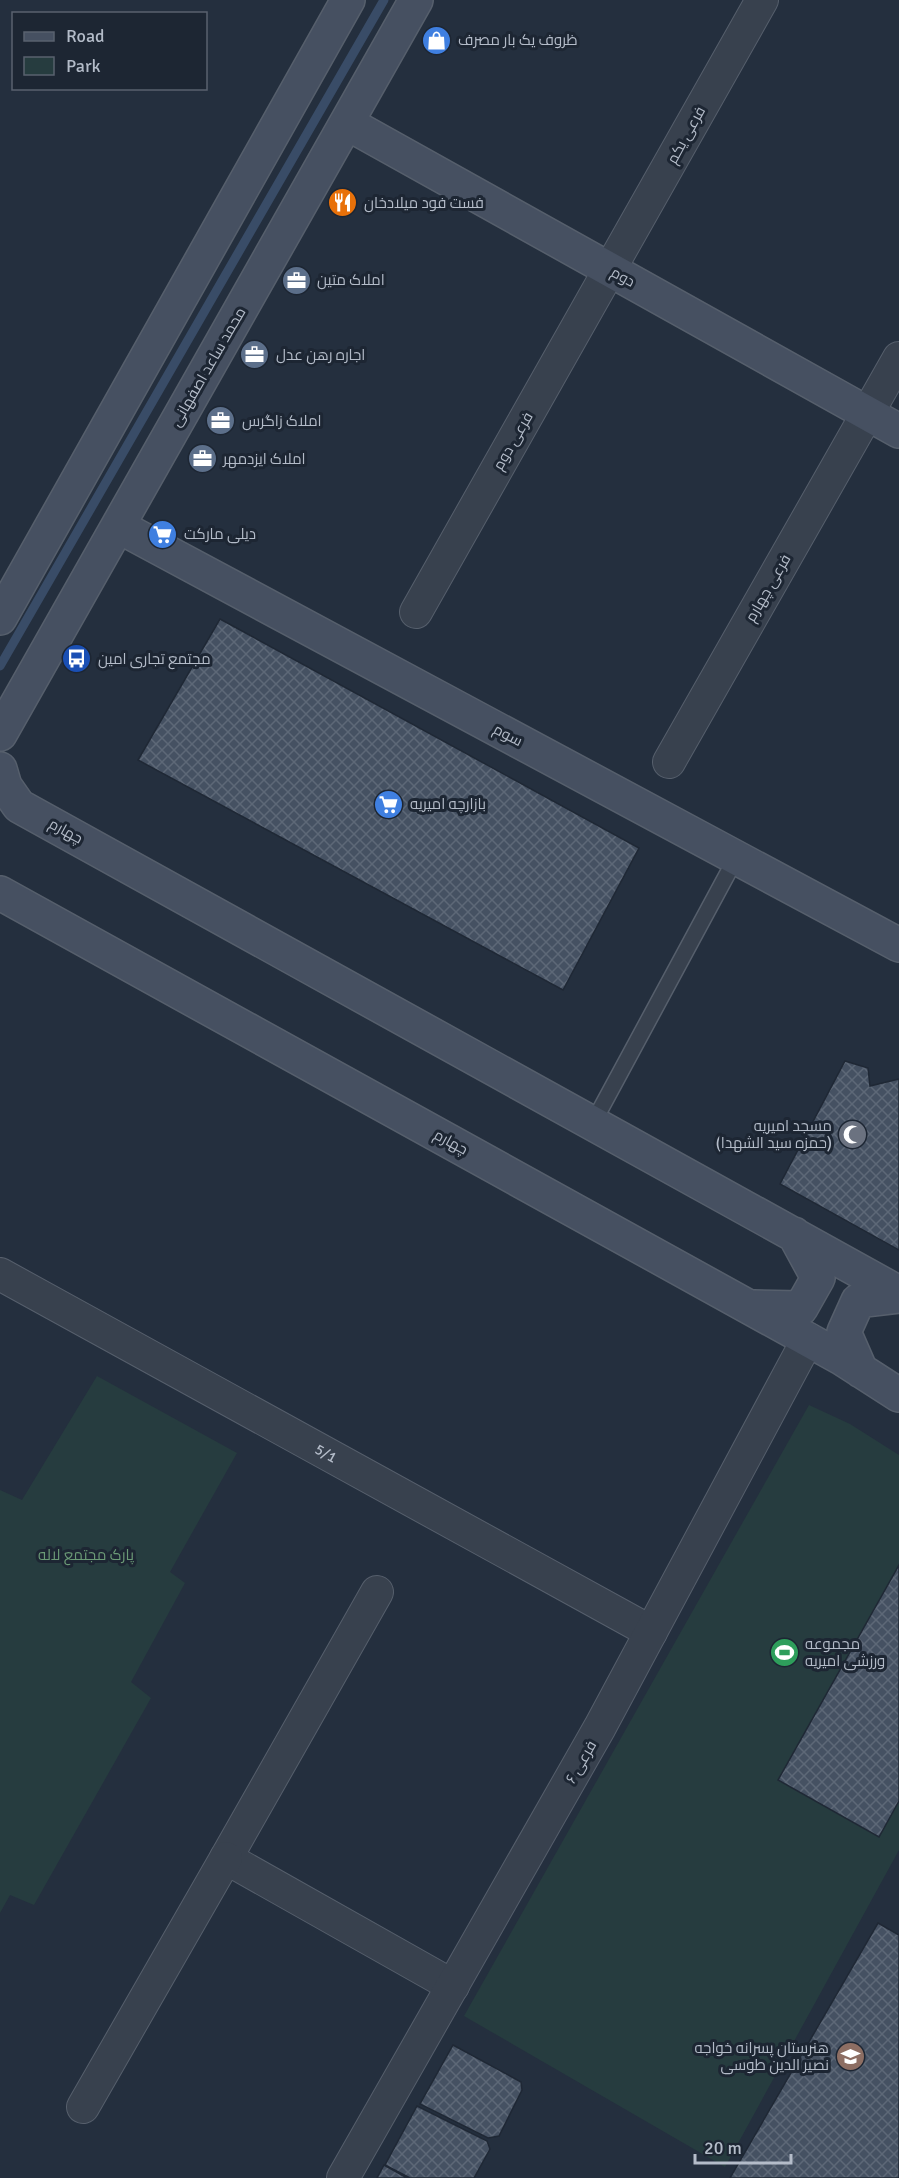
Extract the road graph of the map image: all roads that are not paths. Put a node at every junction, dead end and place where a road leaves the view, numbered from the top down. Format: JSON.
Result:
{"nodes":[{"id":1,"x":348,"y":0,"type":"edge"},
{"id":2,"x":416,"y":0,"type":"edge"},
{"id":3,"x":762,"y":0,"type":"edge"},
{"id":4,"x":347,"y":123,"type":"junction"},
{"id":5,"x":610,"y":270,"type":"junction"},
{"id":6,"x":899,"y":358,"type":"edge"},
{"id":7,"x":867,"y":414,"type":"junction"},
{"id":8,"x":899,"y":432,"type":"edge"},
{"id":9,"x":118,"y":526,"type":"junction"},
{"id":10,"x":416,"y":612,"type":"dead end"},
{"id":11,"x":0,"y":618,"type":"edge"},
{"id":12,"x":0,"y":734,"type":"edge"},
{"id":13,"x":669,"y":762,"type":"dead end"},
{"id":14,"x":0,"y":769,"type":"edge"},
{"id":15,"x":10,"y":807,"type":"edge"},
{"id":16,"x":736,"y":858,"type":"junction"},
{"id":17,"x":0,"y":893,"type":"edge"},
{"id":18,"x":899,"y":945,"type":"edge"},
{"id":19,"x":593,"y":1123,"type":"junction"},
{"id":20,"x":794,"y":1234,"type":"junction"},
{"id":21,"x":0,"y":1274,"type":"edge"},
{"id":22,"x":899,"y":1294,"type":"edge"},
{"id":23,"x":749,"y":1307,"type":"junction"},
{"id":24,"x":808,"y":1339,"type":"junction"},
{"id":25,"x":861,"y":1371,"type":"junction"},
{"id":26,"x":899,"y":1395,"type":"edge"},
{"id":27,"x":376,"y":1592,"type":"dead end"},
{"id":28,"x":651,"y":1632,"type":"junction"},
{"id":29,"x":226,"y":1858,"type":"junction"},
{"id":30,"x":453,"y":1986,"type":"junction"},
{"id":31,"x":83,"y":2107,"type":"dead end"},
{"id":32,"x":344,"y":2178,"type":"edge"}],
"edges":[{"from":1,"to":11,"type":"street"},
{"from":2,"to":4,"type":"street","name":"محمد ساعد اصفهانی"},
{"from":3,"to":5,"type":"street","name":"فرعی یکم"},
{"from":4,"to":5,"type":"street","name":"دوم"},
{"from":4,"to":9,"type":"street","name":"محمد ساعد اصفهانی"},
{"from":5,"to":7,"type":"street","name":"دوم"},
{"from":5,"to":10,"type":"street","name":"فرعی دوم"},
{"from":6,"to":7,"type":"street","name":"فرعی چهارم"},
{"from":7,"to":8,"type":"street","name":"دوم"},
{"from":7,"to":13,"type":"street","name":"فرعی چهارم"},
{"from":9,"to":12,"type":"street","name":"محمد ساعد اصفهانی"},
{"from":9,"to":16,"type":"street","name":"سوم"},
{"from":14,"to":15,"type":"street"},
{"from":15,"to":19,"type":"street","name":"چهارم"},
{"from":16,"to":18,"type":"street","name":"سوم"},
{"from":16,"to":19,"type":"lane"},
{"from":17,"to":23,"type":"street","name":"چهارم"},
{"from":19,"to":20,"type":"street","name":"چهارم"},
{"from":20,"to":22,"type":"street","name":"چهارم"},
{"from":20,"to":23,"type":"street"},
{"from":21,"to":28,"type":"street","name":"5/1"},
{"from":22,"to":25,"type":"street"},
{"from":23,"to":24,"type":"street","name":"چهارم"},
{"from":24,"to":25,"type":"street","name":"چهارم"},
{"from":24,"to":28,"type":"street","name":"فرعی ۶"},
{"from":25,"to":26,"type":"street","name":"چهارم"},
{"from":27,"to":29,"type":"street"},
{"from":28,"to":30,"type":"street","name":"فرعی ۶"},
{"from":29,"to":30,"type":"street"},
{"from":29,"to":31,"type":"street"},
{"from":30,"to":32,"type":"street","name":"فرعی ۶"}]}
